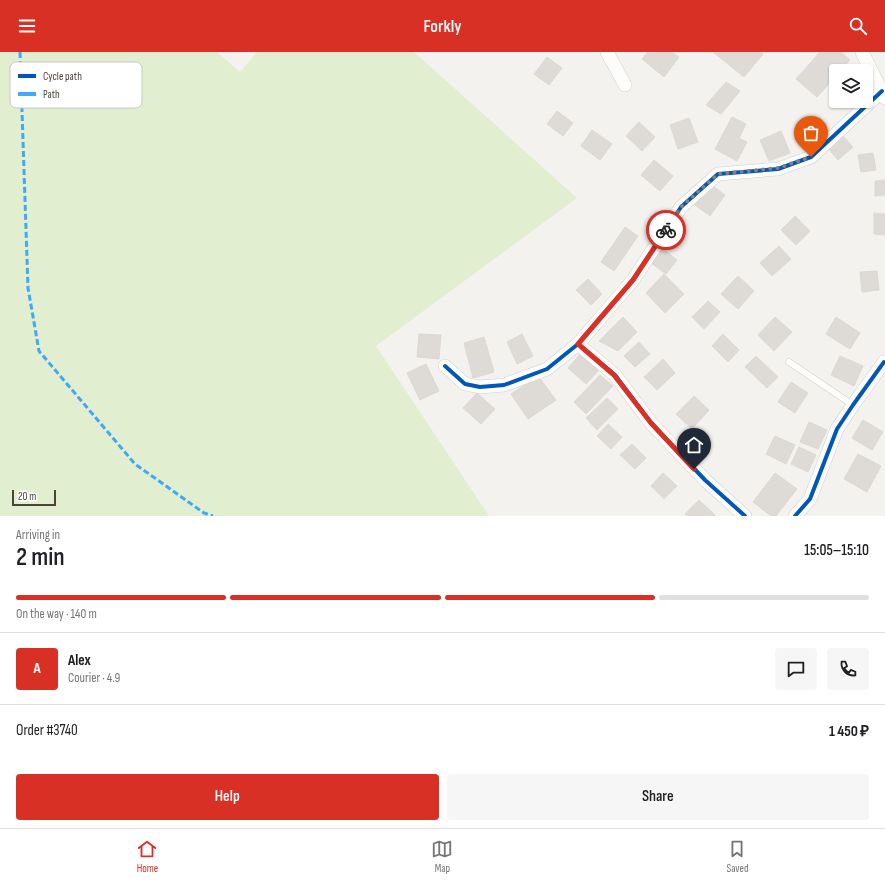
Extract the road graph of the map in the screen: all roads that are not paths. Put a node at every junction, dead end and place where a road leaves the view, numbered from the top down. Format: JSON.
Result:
{"nodes":[{"id":1,"x":607,"y":52,"type":"edge"},
{"id":2,"x":862,"y":52,"type":"edge"},
{"id":3,"x":625,"y":85,"type":"dead end"},
{"id":4,"x":883,"y":94,"type":"edge"},
{"id":5,"x":578,"y":344,"type":"junction"},
{"id":6,"x":885,"y":357,"type":"edge"},
{"id":7,"x":789,"y":362,"type":"dead end"},
{"id":8,"x":885,"y":363,"type":"edge"},
{"id":9,"x":445,"y":366,"type":"dead end"},
{"id":10,"x":853,"y":405,"type":"junction"},
{"id":11,"x":745,"y":516,"type":"edge"},
{"id":12,"x":795,"y":516,"type":"edge"}],
"edges":[{"from":1,"to":3,"type":"street"},
{"from":2,"to":4,"type":"street"},
{"from":4,"to":5,"type":"street"},
{"from":5,"to":9,"type":"street"},
{"from":5,"to":11,"type":"street"},
{"from":6,"to":8,"type":"street"},
{"from":7,"to":10,"type":"lane"},
{"from":8,"to":10,"type":"street"},
{"from":10,"to":12,"type":"street"}]}
